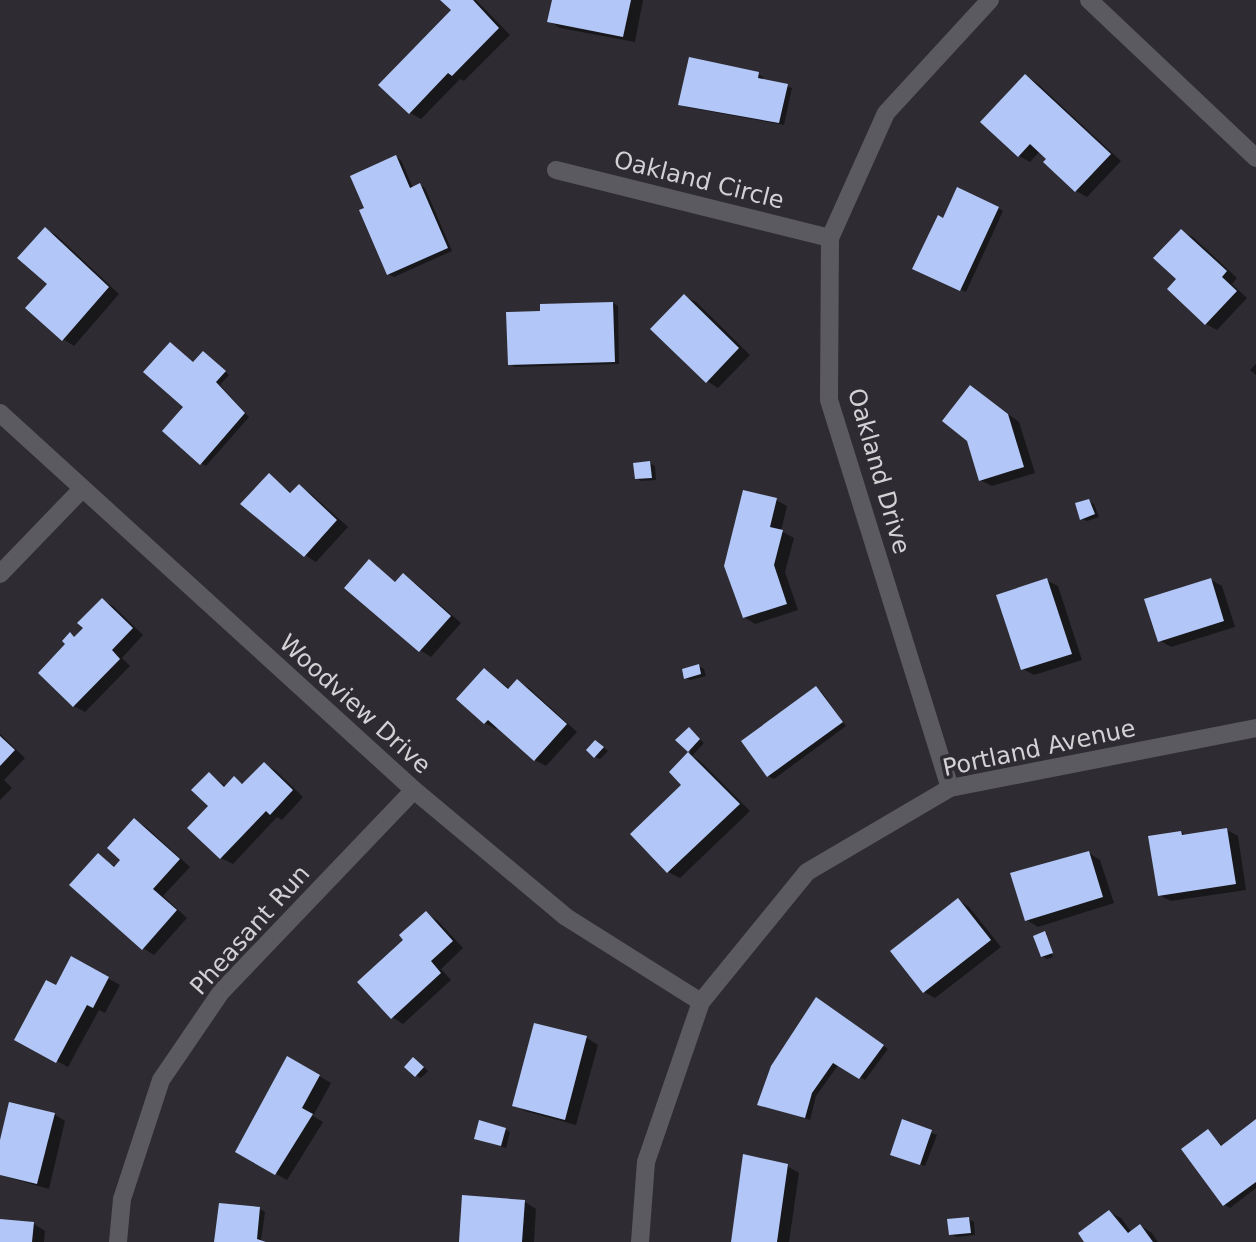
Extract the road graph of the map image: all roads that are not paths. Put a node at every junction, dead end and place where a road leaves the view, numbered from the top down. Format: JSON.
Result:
{"nodes":[{"id":1,"x":990,"y":0,"type":"edge"},
{"id":2,"x":1089,"y":0,"type":"edge"},
{"id":3,"x":1256,"y":158,"type":"edge"},
{"id":4,"x":556,"y":170,"type":"dead end"},
{"id":5,"x":830,"y":238,"type":"junction"},
{"id":6,"x":0,"y":414,"type":"edge"},
{"id":7,"x":82,"y":489,"type":"junction"},
{"id":8,"x":0,"y":574,"type":"edge"},
{"id":9,"x":1256,"y":728,"type":"edge"},
{"id":10,"x":950,"y":788,"type":"junction"},
{"id":11,"x":414,"y":790,"type":"junction"},
{"id":12,"x":701,"y":1002,"type":"junction"},
{"id":13,"x":118,"y":1242,"type":"edge"},
{"id":14,"x":640,"y":1242,"type":"edge"}],
"edges":[{"from":1,"to":5,"type":"street","name":"Oakland Drive"},
{"from":2,"to":3,"type":"street"},
{"from":4,"to":5,"type":"street","name":"Oakland Circle"},
{"from":5,"to":10,"type":"street","name":"Oakland Drive"},
{"from":6,"to":7,"type":"street","name":"Woodview Drive"},
{"from":7,"to":8,"type":"street"},
{"from":7,"to":11,"type":"street","name":"Woodview Drive"},
{"from":9,"to":10,"type":"street","name":"Portland Avenue"},
{"from":10,"to":12,"type":"street","name":"Portland Avenue"},
{"from":11,"to":12,"type":"street","name":"Woodview Drive"},
{"from":11,"to":13,"type":"street","name":"Pheasant Run"},
{"from":12,"to":14,"type":"street","name":"Portland Avenue"}]}
